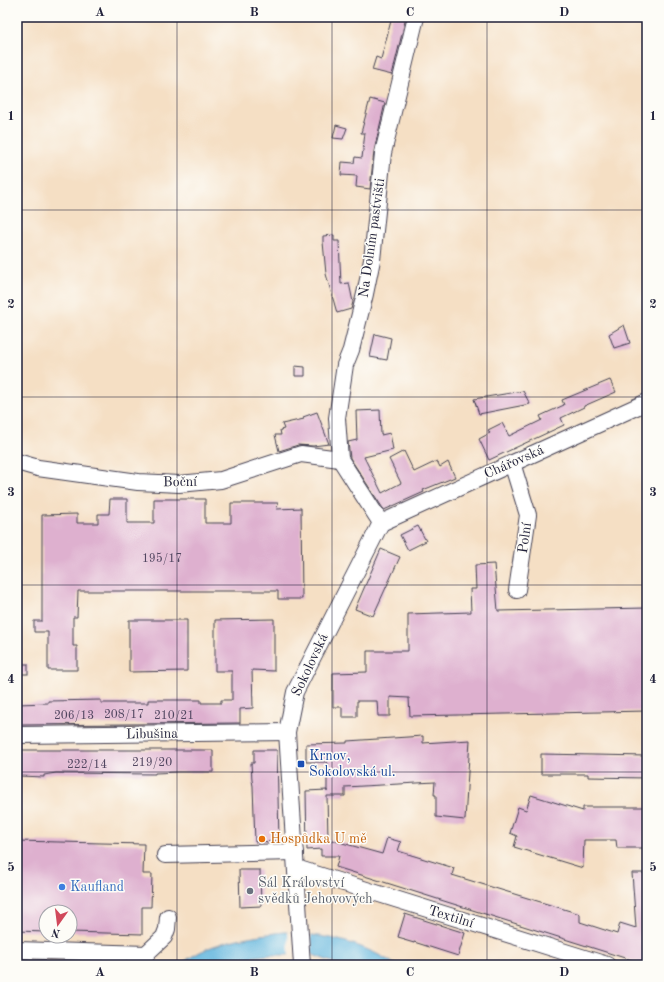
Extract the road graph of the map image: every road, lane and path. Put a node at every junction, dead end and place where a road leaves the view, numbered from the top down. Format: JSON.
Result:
{"nodes":[{"id":1,"x":416,"y":17,"type":"edge"},
{"id":2,"x":647,"y":402,"type":"edge"},
{"id":3,"x":340,"y":459,"type":"junction"},
{"id":4,"x":17,"y":462,"type":"edge"},
{"id":5,"x":512,"y":463,"type":"junction"},
{"id":6,"x":381,"y":523,"type":"junction"},
{"id":7,"x":517,"y":590,"type":"dead end"},
{"id":8,"x":287,"y":732,"type":"junction"},
{"id":9,"x":17,"y":735,"type":"edge"},
{"id":10,"x":295,"y":852,"type":"junction"},
{"id":11,"x":165,"y":856,"type":"dead end"},
{"id":12,"x":296,"y":868,"type":"junction"},
{"id":13,"x":168,"y":916,"type":"dead end"},
{"id":14,"x":17,"y":950,"type":"edge"},
{"id":15,"x":147,"y":954,"type":"junction"},
{"id":16,"x":134,"y":965,"type":"edge"},
{"id":17,"x":302,"y":965,"type":"edge"},
{"id":18,"x":607,"y":965,"type":"edge"}],
"edges":[{"from":1,"to":3,"type":"street","name":"Na Dolním pastvišti"},
{"from":2,"to":5,"type":"street","name":"Chářovská"},
{"from":3,"to":4,"type":"street","name":"Boční"},
{"from":3,"to":6,"type":"street"},
{"from":5,"to":6,"type":"street","name":"Chářovská"},
{"from":5,"to":7,"type":"street","name":"Polní"},
{"from":6,"to":8,"type":"street","name":"Sokolovská"},
{"from":8,"to":9,"type":"street","name":"Libušina"},
{"from":8,"to":10,"type":"street","name":"Sokolovská"},
{"from":10,"to":11,"type":"street"},
{"from":10,"to":12,"type":"street","name":"Sokolovská"},
{"from":12,"to":17,"type":"street","name":"Sokolovská"},
{"from":12,"to":18,"type":"street","name":"Textilní"},
{"from":13,"to":15,"type":"street"},
{"from":14,"to":15,"type":"street"},
{"from":15,"to":16,"type":"street"}]}
